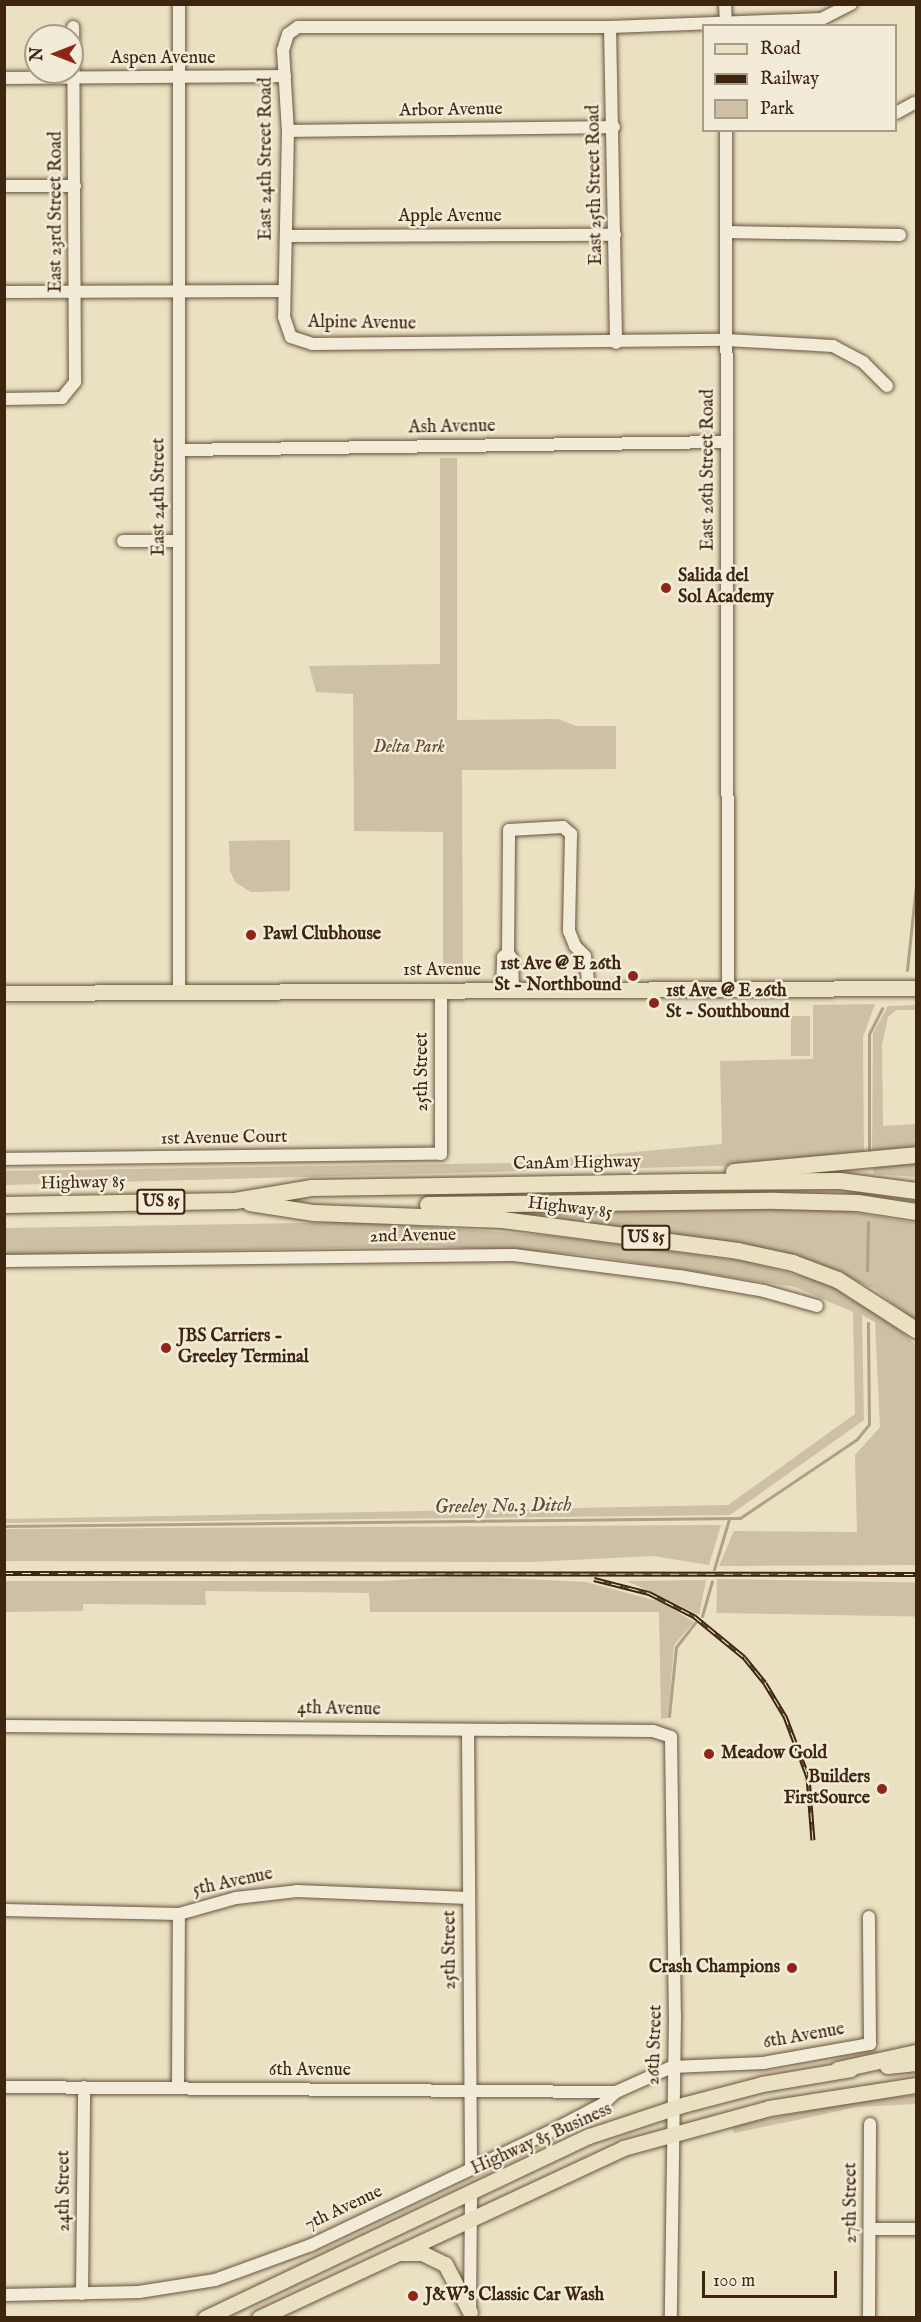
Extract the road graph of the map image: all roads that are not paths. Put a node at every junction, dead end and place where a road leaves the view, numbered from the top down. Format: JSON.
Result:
{"nodes":[{"id":1,"x":179,"y":4,"type":"edge"},
{"id":2,"x":726,"y":4,"type":"edge"},
{"id":3,"x":851,"y":4,"type":"edge"},
{"id":4,"x":726,"y":24,"type":"edge"},
{"id":5,"x":702,"y":25,"type":"edge"},
{"id":6,"x":610,"y":27,"type":"junction"},
{"id":7,"x":285,"y":76,"type":"junction"},
{"id":8,"x":84,"y":77,"type":"edge"},
{"id":9,"x":4,"y":78,"type":"edge"},
{"id":10,"x":24,"y":78,"type":"edge"},
{"id":11,"x":179,"y":78,"type":"junction"},
{"id":12,"x":75,"y":84,"type":"edge"},
{"id":13,"x":914,"y":103,"type":"dead end"},
{"id":14,"x":897,"y":112,"type":"edge"},
{"id":15,"x":614,"y":127,"type":"junction"},
{"id":16,"x":288,"y":131,"type":"junction"},
{"id":17,"x":726,"y":132,"type":"edge"},
{"id":18,"x":4,"y":186,"type":"edge"},
{"id":19,"x":75,"y":186,"type":"junction"},
{"id":20,"x":726,"y":232,"type":"junction"},
{"id":21,"x":615,"y":235,"type":"junction"},
{"id":22,"x":900,"y":235,"type":"dead end"},
{"id":23,"x":286,"y":236,"type":"junction"},
{"id":24,"x":179,"y":291,"type":"junction"},
{"id":25,"x":284,"y":291,"type":"junction"},
{"id":26,"x":4,"y":292,"type":"edge"},
{"id":27,"x":75,"y":292,"type":"junction"},
{"id":28,"x":726,"y":340,"type":"junction"},
{"id":29,"x":616,"y":343,"type":"junction"},
{"id":30,"x":887,"y":386,"type":"dead end"},
{"id":31,"x":4,"y":399,"type":"edge"},
{"id":32,"x":727,"y":442,"type":"junction"},
{"id":33,"x":179,"y":450,"type":"junction"},
{"id":34,"x":178,"y":541,"type":"junction"},
{"id":35,"x":123,"y":542,"type":"dead end"},
{"id":36,"x":916,"y":988,"type":"edge"},
{"id":37,"x":589,"y":989,"type":"junction"},
{"id":38,"x":728,"y":989,"type":"junction"},
{"id":39,"x":179,"y":990,"type":"junction"},
{"id":40,"x":507,"y":990,"type":"junction"},
{"id":41,"x":441,"y":991,"type":"junction"},
{"id":42,"x":4,"y":993,"type":"edge"},
{"id":43,"x":441,"y":1154,"type":"joint"},
{"id":44,"x":916,"y":1155,"type":"edge"},
{"id":45,"x":6,"y":1159,"type":"edge"},
{"id":46,"x":689,"y":1182,"type":"junction"},
{"id":47,"x":465,"y":1186,"type":"joint"},
{"id":48,"x":916,"y":1191,"type":"edge"},
{"id":49,"x":235,"y":1201,"type":"junction"},
{"id":50,"x":4,"y":1204,"type":"edge"},
{"id":51,"x":356,"y":1212,"type":"junction"},
{"id":52,"x":916,"y":1212,"type":"edge"},
{"id":53,"x":4,"y":1261,"type":"edge"},
{"id":54,"x":817,"y":1306,"type":"dead end"},
{"id":55,"x":916,"y":1330,"type":"edge"},
{"id":56,"x":4,"y":1726,"type":"edge"},
{"id":57,"x":468,"y":1730,"type":"junction"},
{"id":58,"x":671,"y":1737,"type":"joint"},
{"id":59,"x":468,"y":1898,"type":"junction"},
{"id":60,"x":4,"y":1910,"type":"edge"},
{"id":61,"x":179,"y":1914,"type":"junction"},
{"id":62,"x":869,"y":1917,"type":"dead end"},
{"id":63,"x":916,"y":2053,"type":"edge"},
{"id":64,"x":916,"y":2063,"type":"edge"},
{"id":65,"x":672,"y":2067,"type":"junction"},
{"id":66,"x":838,"y":2070,"type":"junction"},
{"id":67,"x":916,"y":2085,"type":"edge"},
{"id":68,"x":4,"y":2087,"type":"edge"},
{"id":69,"x":84,"y":2087,"type":"junction"},
{"id":70,"x":178,"y":2088,"type":"junction"},
{"id":71,"x":469,"y":2089,"type":"junction"},
{"id":72,"x":616,"y":2092,"type":"junction"},
{"id":73,"x":672,"y":2108,"type":"junction"},
{"id":74,"x":870,"y":2124,"type":"dead end"},
{"id":75,"x":672,"y":2133,"type":"junction"},
{"id":76,"x":471,"y":2169,"type":"junction"},
{"id":77,"x":471,"y":2193,"type":"junction"},
{"id":78,"x":471,"y":2217,"type":"junction"},
{"id":79,"x":870,"y":2229,"type":"junction"},
{"id":80,"x":916,"y":2229,"type":"edge"},
{"id":81,"x":395,"y":2253,"type":"junction"},
{"id":82,"x":82,"y":2294,"type":"junction"},
{"id":83,"x":4,"y":2295,"type":"edge"},
{"id":84,"x":470,"y":2315,"type":"edge"},
{"id":85,"x":205,"y":2318,"type":"edge"},
{"id":86,"x":258,"y":2318,"type":"edge"},
{"id":87,"x":671,"y":2318,"type":"edge"},
{"id":88,"x":869,"y":2318,"type":"edge"}],
"edges":[{"from":1,"to":11,"type":"street","name":"East 24th Street"},
{"from":2,"to":4,"type":"street"},
{"from":3,"to":4,"type":"street"},
{"from":5,"to":6,"type":"street"},
{"from":6,"to":7,"type":"street","name":"East 24th Street Road"},
{"from":6,"to":15,"type":"street","name":"East 25th Street Road"},
{"from":7,"to":11,"type":"street","name":"Aspen Avenue"},
{"from":7,"to":16,"type":"street","name":"East 24th Street Road"},
{"from":8,"to":11,"type":"street","name":"Aspen Avenue"},
{"from":9,"to":10,"type":"street","name":"Aspen Avenue"},
{"from":11,"to":24,"type":"street","name":"East 24th Street"},
{"from":12,"to":19,"type":"street","name":"East 23rd Street Road"},
{"from":13,"to":14,"type":"street"},
{"from":15,"to":16,"type":"street","name":"Arbor Avenue"},
{"from":15,"to":21,"type":"street","name":"East 25th Street Road"},
{"from":16,"to":23,"type":"street","name":"East 24th Street Road"},
{"from":17,"to":20,"type":"street","name":"East 26th Street Road"},
{"from":18,"to":19,"type":"street"},
{"from":19,"to":27,"type":"street","name":"East 23rd Street Road"},
{"from":20,"to":22,"type":"street"},
{"from":20,"to":28,"type":"street","name":"East 26th Street Road"},
{"from":21,"to":23,"type":"street","name":"Apple Avenue"},
{"from":21,"to":29,"type":"street","name":"East 25th Street Road"},
{"from":23,"to":25,"type":"street","name":"East 24th Street Road"},
{"from":24,"to":25,"type":"street"},
{"from":24,"to":27,"type":"street"},
{"from":24,"to":33,"type":"street","name":"East 24th Street"},
{"from":25,"to":29,"type":"street","name":"Alpine Avenue"},
{"from":26,"to":27,"type":"street"},
{"from":27,"to":31,"type":"street","name":"East 23rd Street Road"},
{"from":28,"to":29,"type":"street","name":"Alpine Avenue"},
{"from":28,"to":30,"type":"street","name":"Alpine Avenue"},
{"from":28,"to":32,"type":"street","name":"East 26th Street Road"},
{"from":32,"to":33,"type":"street","name":"Ash Avenue"},
{"from":32,"to":38,"type":"street","name":"East 26th Street Road"},
{"from":33,"to":34,"type":"street","name":"East 24th Street"},
{"from":34,"to":35,"type":"street"},
{"from":34,"to":39,"type":"street","name":"East 24th Street"},
{"from":36,"to":38,"type":"main road","name":"1st Avenue"},
{"from":37,"to":38,"type":"main road","name":"1st Avenue"},
{"from":37,"to":40,"type":"main road","name":"1st Avenue"},
{"from":37,"to":40,"type":"street"},
{"from":39,"to":41,"type":"main road","name":"1st Avenue"},
{"from":39,"to":42,"type":"main road","name":"1st Avenue"},
{"from":40,"to":41,"type":"main road","name":"1st Avenue"},
{"from":41,"to":43,"type":"street","name":"25th Street"},
{"from":43,"to":45,"type":"street","name":"1st Avenue Court"},
{"from":44,"to":46,"type":"highway"},
{"from":46,"to":47,"type":"highway","name":"CanAm Highway","number":"US 85"},
{"from":46,"to":48,"type":"highway","number":"US 85"},
{"from":47,"to":49,"type":"highway","name":"Highway 85","number":"US 85"},
{"from":49,"to":50,"type":"highway","name":"Highway 85","number":"US 85"},
{"from":49,"to":51,"type":"highway","name":"Highway 85","number":"US 85"},
{"from":51,"to":52,"type":"highway"},
{"from":51,"to":55,"type":"highway","name":"Highway 85","number":"US 85"},
{"from":53,"to":54,"type":"street","name":"2nd Avenue"},
{"from":56,"to":57,"type":"street","name":"4th Avenue"},
{"from":57,"to":58,"type":"street","name":"4th Avenue"},
{"from":57,"to":59,"type":"street","name":"25th Street"},
{"from":58,"to":65,"type":"street","name":"26th Street"},
{"from":59,"to":61,"type":"street","name":"5th Avenue"},
{"from":59,"to":71,"type":"street","name":"25th Street"},
{"from":60,"to":61,"type":"street","name":"5th Avenue"},
{"from":61,"to":70,"type":"street"},
{"from":62,"to":65,"type":"street","name":"6th Avenue"},
{"from":63,"to":66,"type":"highway"},
{"from":64,"to":66,"type":"main road","name":"Highway 85 Business"},
{"from":65,"to":72,"type":"street","name":"7th Avenue"},
{"from":65,"to":73,"type":"street","name":"26th Street"},
{"from":66,"to":73,"type":"main road","name":"Highway 85 Business"},
{"from":67,"to":75,"type":"main road"},
{"from":68,"to":69,"type":"street","name":"6th Avenue"},
{"from":69,"to":70,"type":"street","name":"6th Avenue"},
{"from":69,"to":82,"type":"street","name":"24th Street"},
{"from":70,"to":71,"type":"street","name":"6th Avenue"},
{"from":71,"to":72,"type":"street","name":"6th Avenue"},
{"from":71,"to":76,"type":"street","name":"25th Street"},
{"from":72,"to":76,"type":"street","name":"7th Avenue"},
{"from":73,"to":75,"type":"street","name":"26th Street"},
{"from":73,"to":77,"type":"main road","name":"Highway 85 Business"},
{"from":74,"to":79,"type":"street","name":"27th Street"},
{"from":75,"to":78,"type":"main road"},
{"from":75,"to":87,"type":"street","name":"26th Street"},
{"from":76,"to":82,"type":"street","name":"7th Avenue"},
{"from":77,"to":78,"type":"street"},
{"from":77,"to":85,"type":"main road","name":"Highway 85 Business"},
{"from":78,"to":81,"type":"main road"},
{"from":78,"to":84,"type":"street"},
{"from":79,"to":80,"type":"street"},
{"from":79,"to":88,"type":"street","name":"27th Street"},
{"from":81,"to":84,"type":"main road"},
{"from":81,"to":86,"type":"main road"},
{"from":82,"to":83,"type":"street","name":"7th Avenue"}]}
